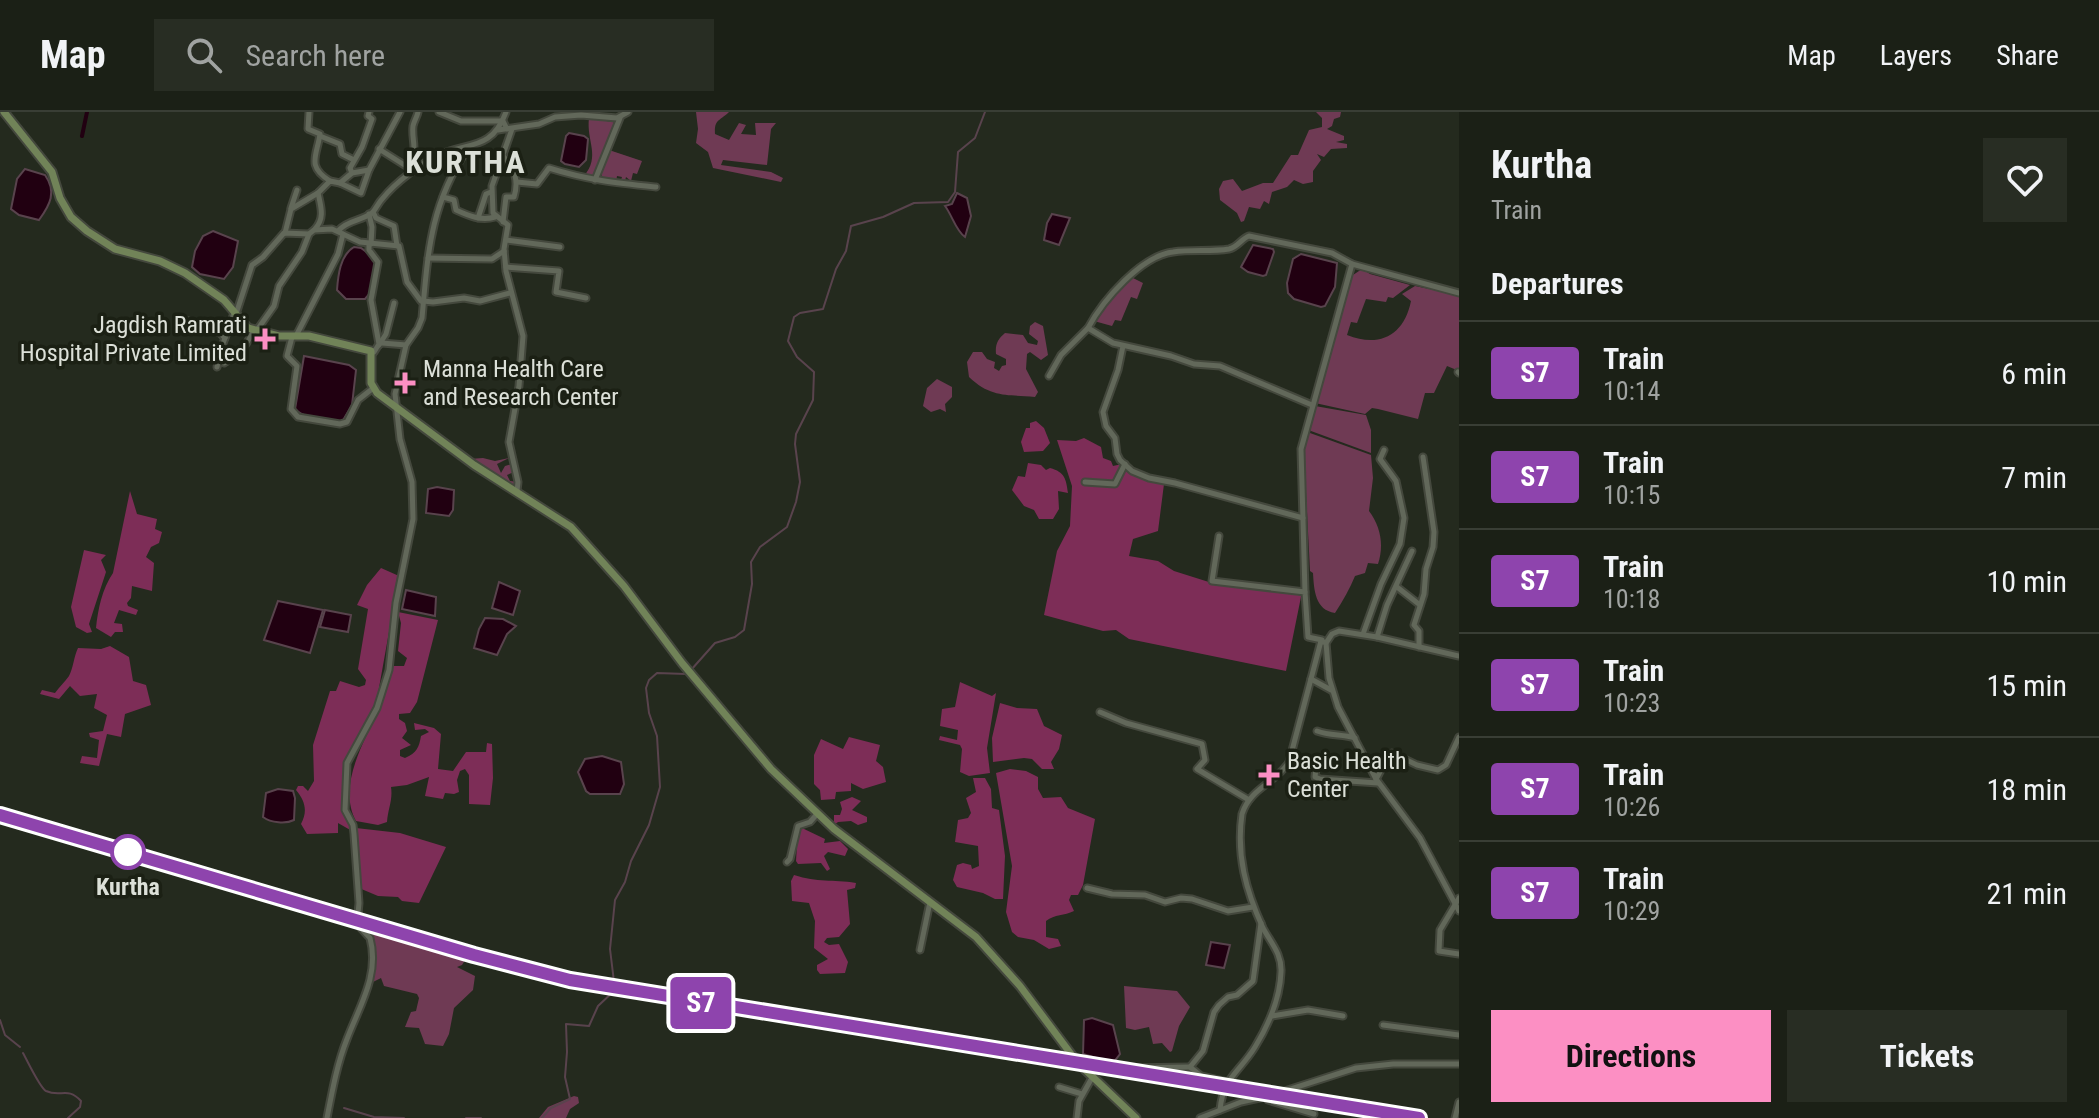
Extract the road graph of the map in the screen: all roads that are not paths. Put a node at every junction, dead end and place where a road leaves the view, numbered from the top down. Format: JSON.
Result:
{"nodes":[{"id":1,"x":4,"y":112,"type":"edge"},
{"id":2,"x":309,"y":112,"type":"edge"},
{"id":3,"x":369,"y":112,"type":"edge"},
{"id":4,"x":400,"y":112,"type":"edge"},
{"id":5,"x":418,"y":112,"type":"edge"},
{"id":6,"x":439,"y":112,"type":"edge"},
{"id":7,"x":506,"y":112,"type":"edge"},
{"id":8,"x":628,"y":112,"type":"edge"},
{"id":9,"x":620,"y":118,"type":"junction"},
{"id":10,"x":503,"y":121,"type":"junction"},
{"id":11,"x":510,"y":129,"type":"junction"},
{"id":12,"x":498,"y":130,"type":"junction"},
{"id":13,"x":320,"y":136,"type":"junction"},
{"id":14,"x":468,"y":148,"type":"junction"},
{"id":15,"x":379,"y":149,"type":"junction"},
{"id":16,"x":504,"y":157,"type":"junction"},
{"id":17,"x":354,"y":160,"type":"junction"},
{"id":18,"x":369,"y":170,"type":"junction"},
{"id":19,"x":352,"y":173,"type":"junction"},
{"id":20,"x":595,"y":180,"type":"junction"},
{"id":21,"x":330,"y":181,"type":"junction"},
{"id":22,"x":517,"y":182,"type":"junction"},
{"id":23,"x":340,"y":183,"type":"junction"},
{"id":24,"x":656,"y":187,"type":"dead end"},
{"id":25,"x":297,"y":190,"type":"dead end"},
{"id":26,"x":491,"y":192,"type":"junction"},
{"id":27,"x":318,"y":193,"type":"junction"},
{"id":28,"x":443,"y":197,"type":"junction"},
{"id":29,"x":291,"y":209,"type":"junction"},
{"id":30,"x":371,"y":213,"type":"junction"},
{"id":31,"x":495,"y":217,"type":"junction"},
{"id":32,"x":478,"y":218,"type":"junction"},
{"id":33,"x":503,"y":222,"type":"junction"},
{"id":34,"x":312,"y":232,"type":"junction"},
{"id":35,"x":341,"y":232,"type":"junction"},
{"id":36,"x":284,"y":233,"type":"junction"},
{"id":37,"x":506,"y":240,"type":"junction"},
{"id":38,"x":370,"y":244,"type":"junction"},
{"id":39,"x":397,"y":246,"type":"junction"},
{"id":40,"x":560,"y":247,"type":"dead end"},
{"id":41,"x":505,"y":250,"type":"junction"},
{"id":42,"x":428,"y":258,"type":"junction"},
{"id":43,"x":1352,"y":264,"type":"junction"},
{"id":44,"x":506,"y":267,"type":"junction"},
{"id":45,"x":510,"y":293,"type":"junction"},
{"id":46,"x":1459,"y":293,"type":"edge"},
{"id":47,"x":586,"y":298,"type":"dead end"},
{"id":48,"x":394,"y":303,"type":"dead end"},
{"id":49,"x":423,"y":303,"type":"junction"},
{"id":50,"x":235,"y":314,"type":"junction"},
{"id":51,"x":183,"y":319,"type":"dead end"},
{"id":52,"x":1088,"y":328,"type":"junction"},
{"id":53,"x":255,"y":331,"type":"junction"},
{"id":54,"x":293,"y":337,"type":"junction"},
{"id":55,"x":225,"y":338,"type":"junction"},
{"id":56,"x":380,"y":344,"type":"junction"},
{"id":57,"x":406,"y":345,"type":"junction"},
{"id":58,"x":1123,"y":346,"type":"junction"},
{"id":59,"x":371,"y":351,"type":"junction"},
{"id":60,"x":224,"y":363,"type":"dead end"},
{"id":61,"x":217,"y":367,"type":"dead end"},
{"id":62,"x":1049,"y":376,"type":"dead end"},
{"id":63,"x":372,"y":389,"type":"junction"},
{"id":64,"x":1312,"y":405,"type":"junction"},
{"id":65,"x":395,"y":407,"type":"junction"},
{"id":66,"x":1384,"y":450,"type":"dead end"},
{"id":67,"x":1423,"y":457,"type":"dead end"},
{"id":68,"x":1125,"y":464,"type":"junction"},
{"id":69,"x":1085,"y":482,"type":"dead end"},
{"id":70,"x":517,"y":491,"type":"junction"},
{"id":71,"x":1303,"y":518,"type":"junction"},
{"id":72,"x":1219,"y":536,"type":"dead end"},
{"id":73,"x":1412,"y":551,"type":"dead end"},
{"id":74,"x":1397,"y":587,"type":"junction"},
{"id":75,"x":1305,"y":592,"type":"junction"},
{"id":76,"x":1420,"y":605,"type":"junction"},
{"id":77,"x":1363,"y":634,"type":"junction"},
{"id":78,"x":1377,"y":637,"type":"junction"},
{"id":79,"x":1324,"y":642,"type":"junction"},
{"id":80,"x":1419,"y":647,"type":"junction"},
{"id":81,"x":1459,"y":656,"type":"edge"},
{"id":82,"x":1311,"y":679,"type":"junction"},
{"id":83,"x":1332,"y":693,"type":"junction"},
{"id":84,"x":1100,"y":712,"type":"dead end"},
{"id":85,"x":1317,"y":731,"type":"dead end"},
{"id":86,"x":1459,"y":737,"type":"edge"},
{"id":87,"x":1356,"y":739,"type":"junction"},
{"id":88,"x":1304,"y":766,"type":"dead end"},
{"id":89,"x":1377,"y":781,"type":"junction"},
{"id":90,"x":1249,"y":800,"type":"junction"},
{"id":91,"x":818,"y":813,"type":"junction"},
{"id":92,"x":787,"y":862,"type":"dead end"},
{"id":93,"x":1087,"y":888,"type":"dead end"},
{"id":94,"x":1459,"y":898,"type":"edge"},
{"id":95,"x":930,"y":902,"type":"junction"},
{"id":96,"x":1253,"y":907,"type":"junction"},
{"id":97,"x":1458,"y":908,"type":"edge"},
{"id":98,"x":1261,"y":923,"type":"junction"},
{"id":99,"x":920,"y":950,"type":"dead end"},
{"id":100,"x":1459,"y":954,"type":"edge"},
{"id":101,"x":1272,"y":1016,"type":"junction"},
{"id":102,"x":1343,"y":1016,"type":"dead end"},
{"id":103,"x":1383,"y":1025,"type":"dead end"},
{"id":104,"x":1459,"y":1035,"type":"edge"},
{"id":105,"x":1075,"y":1058,"type":"junction"},
{"id":106,"x":1459,"y":1064,"type":"edge"},
{"id":107,"x":1190,"y":1067,"type":"junction"},
{"id":108,"x":1093,"y":1076,"type":"junction"},
{"id":109,"x":1227,"y":1082,"type":"junction"},
{"id":110,"x":1059,"y":1087,"type":"dead end"},
{"id":111,"x":1082,"y":1094,"type":"junction"},
{"id":112,"x":1269,"y":1096,"type":"junction"},
{"id":113,"x":1459,"y":1102,"type":"edge"},
{"id":114,"x":1218,"y":1113,"type":"edge"},
{"id":115,"x":1314,"y":1114,"type":"dead end"},
{"id":116,"x":327,"y":1118,"type":"edge"},
{"id":117,"x":1077,"y":1118,"type":"edge"},
{"id":118,"x":1136,"y":1118,"type":"edge"},
{"id":119,"x":1200,"y":1118,"type":"edge"},
{"id":120,"x":1455,"y":1118,"type":"edge"}],
"edges":[{"from":1,"to":50,"type":"main road"},
{"from":2,"to":13,"type":"street"},
{"from":3,"to":17,"type":"street"},
{"from":4,"to":15,"type":"street"},
{"from":5,"to":15,"type":"street"},
{"from":6,"to":10,"type":"street"},
{"from":7,"to":10,"type":"street"},
{"from":8,"to":9,"type":"street"},
{"from":9,"to":11,"type":"street"},
{"from":9,"to":20,"type":"street"},
{"from":10,"to":11,"type":"street"},
{"from":10,"to":12,"type":"street"},
{"from":11,"to":12,"type":"street"},
{"from":11,"to":16,"type":"street"},
{"from":12,"to":14,"type":"street"},
{"from":13,"to":17,"type":"street"},
{"from":13,"to":21,"type":"street"},
{"from":14,"to":28,"type":"street"},
{"from":14,"to":30,"type":"street"},
{"from":15,"to":18,"type":"street"},
{"from":16,"to":22,"type":"street"},
{"from":16,"to":26,"type":"street"},
{"from":17,"to":19,"type":"street"},
{"from":18,"to":19,"type":"street"},
{"from":18,"to":23,"type":"street"},
{"from":19,"to":23,"type":"street"},
{"from":20,"to":22,"type":"street"},
{"from":20,"to":24,"type":"street"},
{"from":21,"to":23,"type":"street"},
{"from":21,"to":27,"type":"street"},
{"from":22,"to":33,"type":"street"},
{"from":25,"to":29,"type":"street"},
{"from":26,"to":31,"type":"street"},
{"from":26,"to":32,"type":"street"},
{"from":27,"to":29,"type":"street"},
{"from":27,"to":34,"type":"street"},
{"from":28,"to":32,"type":"street"},
{"from":28,"to":42,"type":"street"},
{"from":29,"to":36,"type":"street"},
{"from":30,"to":35,"type":"street"},
{"from":30,"to":38,"type":"street"},
{"from":30,"to":39,"type":"street"},
{"from":31,"to":32,"type":"street"},
{"from":31,"to":33,"type":"street"},
{"from":33,"to":37,"type":"street"},
{"from":34,"to":35,"type":"street"},
{"from":34,"to":36,"type":"street"},
{"from":34,"to":53,"type":"street"},
{"from":35,"to":38,"type":"street"},
{"from":35,"to":54,"type":"street"},
{"from":36,"to":50,"type":"street"},
{"from":37,"to":40,"type":"street"},
{"from":37,"to":41,"type":"street"},
{"from":38,"to":39,"type":"street"},
{"from":38,"to":56,"type":"street"},
{"from":39,"to":49,"type":"street"},
{"from":41,"to":42,"type":"street"},
{"from":41,"to":44,"type":"street"},
{"from":42,"to":49,"type":"street"},
{"from":43,"to":46,"type":"street"},
{"from":43,"to":52,"type":"street"},
{"from":43,"to":64,"type":"street"},
{"from":44,"to":45,"type":"street"},
{"from":44,"to":47,"type":"street"},
{"from":45,"to":49,"type":"street"},
{"from":45,"to":70,"type":"street"},
{"from":48,"to":56,"type":"street"},
{"from":49,"to":57,"type":"street"},
{"from":50,"to":53,"type":"main road"},
{"from":50,"to":55,"type":"street"},
{"from":51,"to":55,"type":"street"},
{"from":52,"to":58,"type":"street"},
{"from":52,"to":62,"type":"street"},
{"from":53,"to":54,"type":"main road"},
{"from":53,"to":60,"type":"street"},
{"from":54,"to":59,"type":"main road"},
{"from":54,"to":63,"type":"street"},
{"from":55,"to":61,"type":"street"},
{"from":56,"to":57,"type":"street"},
{"from":56,"to":59,"type":"street"},
{"from":57,"to":65,"type":"street"},
{"from":58,"to":64,"type":"street"},
{"from":58,"to":68,"type":"street"},
{"from":59,"to":63,"type":"main road"},
{"from":63,"to":65,"type":"main road"},
{"from":64,"to":71,"type":"street"},
{"from":65,"to":70,"type":"main road"},
{"from":65,"to":116,"type":"street"},
{"from":66,"to":77,"type":"street"},
{"from":67,"to":76,"type":"street"},
{"from":68,"to":69,"type":"street"},
{"from":68,"to":71,"type":"street"},
{"from":70,"to":91,"type":"main road"},
{"from":71,"to":75,"type":"street"},
{"from":72,"to":75,"type":"street"},
{"from":73,"to":74,"type":"street"},
{"from":74,"to":76,"type":"street"},
{"from":74,"to":78,"type":"street"},
{"from":75,"to":79,"type":"street"},
{"from":76,"to":80,"type":"street"},
{"from":77,"to":78,"type":"street"},
{"from":77,"to":79,"type":"street"},
{"from":78,"to":80,"type":"street"},
{"from":79,"to":82,"type":"street"},
{"from":79,"to":83,"type":"street"},
{"from":80,"to":81,"type":"street"},
{"from":82,"to":83,"type":"street"},
{"from":82,"to":90,"type":"street"},
{"from":83,"to":87,"type":"street"},
{"from":84,"to":90,"type":"street"},
{"from":85,"to":87,"type":"street"},
{"from":86,"to":89,"type":"street"},
{"from":87,"to":89,"type":"street"},
{"from":88,"to":89,"type":"street"},
{"from":89,"to":97,"type":"street"},
{"from":90,"to":96,"type":"street"},
{"from":91,"to":92,"type":"street"},
{"from":91,"to":95,"type":"main road"},
{"from":93,"to":96,"type":"street"},
{"from":94,"to":97,"type":"street"},
{"from":95,"to":99,"type":"street"},
{"from":95,"to":105,"type":"main road"},
{"from":96,"to":98,"type":"street"},
{"from":97,"to":100,"type":"street"},
{"from":98,"to":101,"type":"street"},
{"from":98,"to":107,"type":"street"},
{"from":101,"to":102,"type":"street"},
{"from":101,"to":109,"type":"street"},
{"from":103,"to":104,"type":"street"},
{"from":105,"to":107,"type":"street"},
{"from":105,"to":108,"type":"main road"},
{"from":106,"to":112,"type":"street"},
{"from":107,"to":109,"type":"street"},
{"from":108,"to":111,"type":"street"},
{"from":108,"to":118,"type":"main road"},
{"from":109,"to":114,"type":"street"},
{"from":110,"to":111,"type":"street"},
{"from":111,"to":117,"type":"street"},
{"from":112,"to":114,"type":"street"},
{"from":112,"to":115,"type":"street"},
{"from":113,"to":120,"type":"street"},
{"from":114,"to":119,"type":"street"}]}
